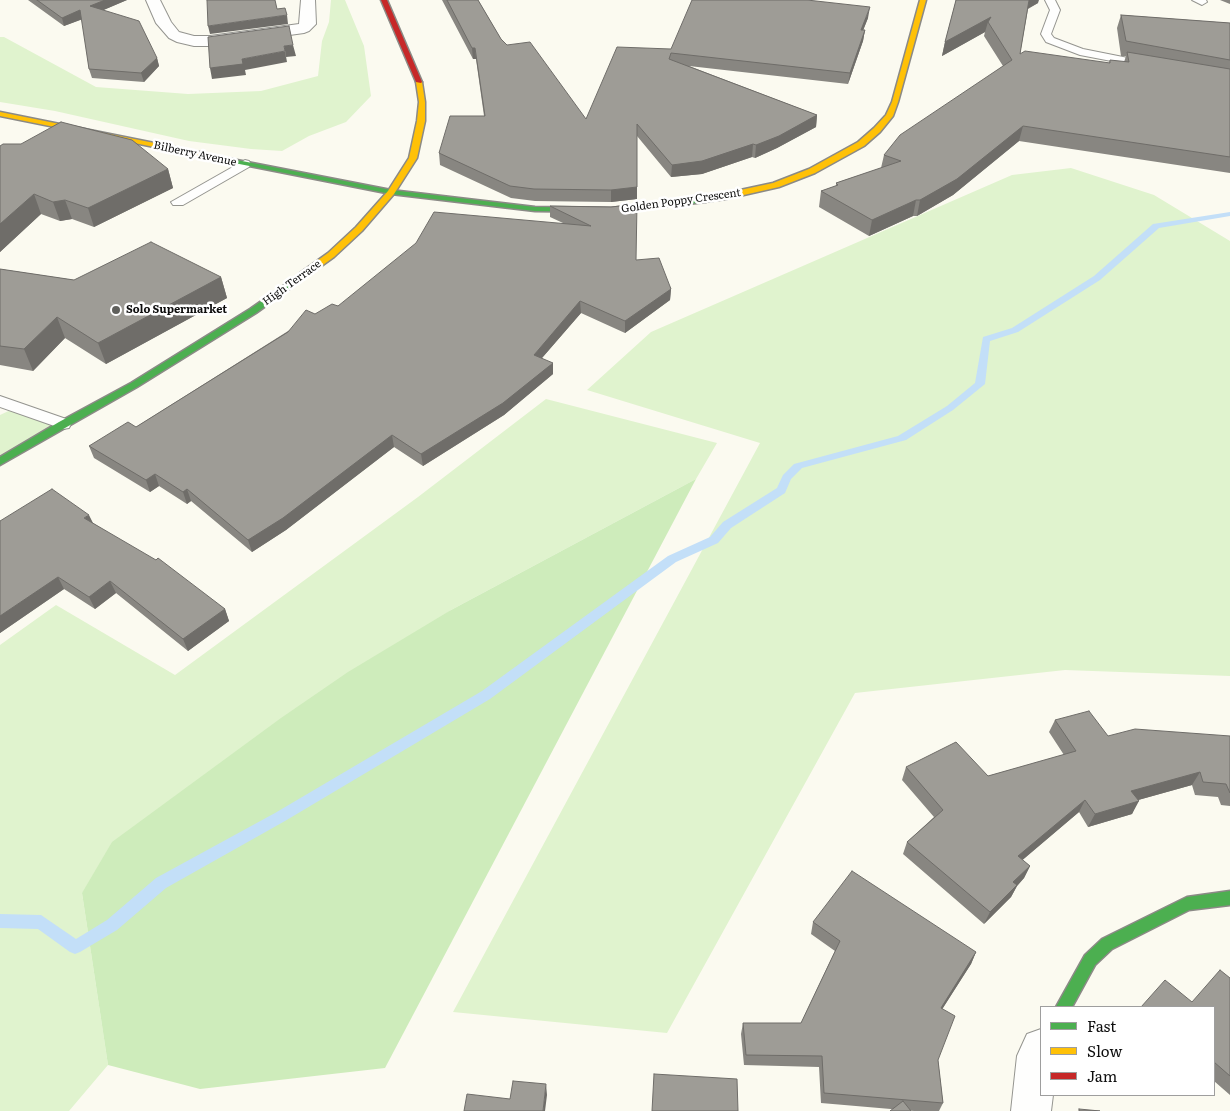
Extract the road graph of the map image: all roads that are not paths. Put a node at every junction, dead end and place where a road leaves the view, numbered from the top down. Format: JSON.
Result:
{"nodes":[{"id":1,"x":153,"y":0,"type":"edge"},
{"id":2,"x":308,"y":0,"type":"edge"},
{"id":3,"x":384,"y":0,"type":"edge"},
{"id":4,"x":923,"y":0,"type":"edge"},
{"id":5,"x":1050,"y":0,"type":"edge"},
{"id":6,"x":1163,"y":67,"type":"edge"},
{"id":7,"x":0,"y":114,"type":"edge"},
{"id":8,"x":245,"y":164,"type":"junction"},
{"id":9,"x":391,"y":192,"type":"junction"},
{"id":10,"x":178,"y":202,"type":"dead end"},
{"id":11,"x":0,"y":401,"type":"edge"},
{"id":12,"x":63,"y":424,"type":"junction"},
{"id":13,"x":0,"y":462,"type":"edge"},
{"id":14,"x":1230,"y":898,"type":"edge"},
{"id":15,"x":1065,"y":1006,"type":"edge"},
{"id":16,"x":1040,"y":1050,"type":"edge"},
{"id":17,"x":1031,"y":1111,"type":"edge"}],
"edges":[{"from":1,"to":2,"type":"street"},
{"from":3,"to":9,"type":"street","name":"High Terrace"},
{"from":4,"to":9,"type":"street","name":"Golden Poppy Crescent"},
{"from":5,"to":6,"type":"lane"},
{"from":7,"to":8,"type":"street","name":"Bilberry Avenue"},
{"from":8,"to":9,"type":"street","name":"Bilberry Avenue"},
{"from":8,"to":10,"type":"lane"},
{"from":9,"to":12,"type":"street","name":"High Terrace"},
{"from":11,"to":12,"type":"lane"},
{"from":12,"to":13,"type":"street","name":"High Terrace"},
{"from":14,"to":15,"type":"street"},
{"from":16,"to":17,"type":"street"}]}
